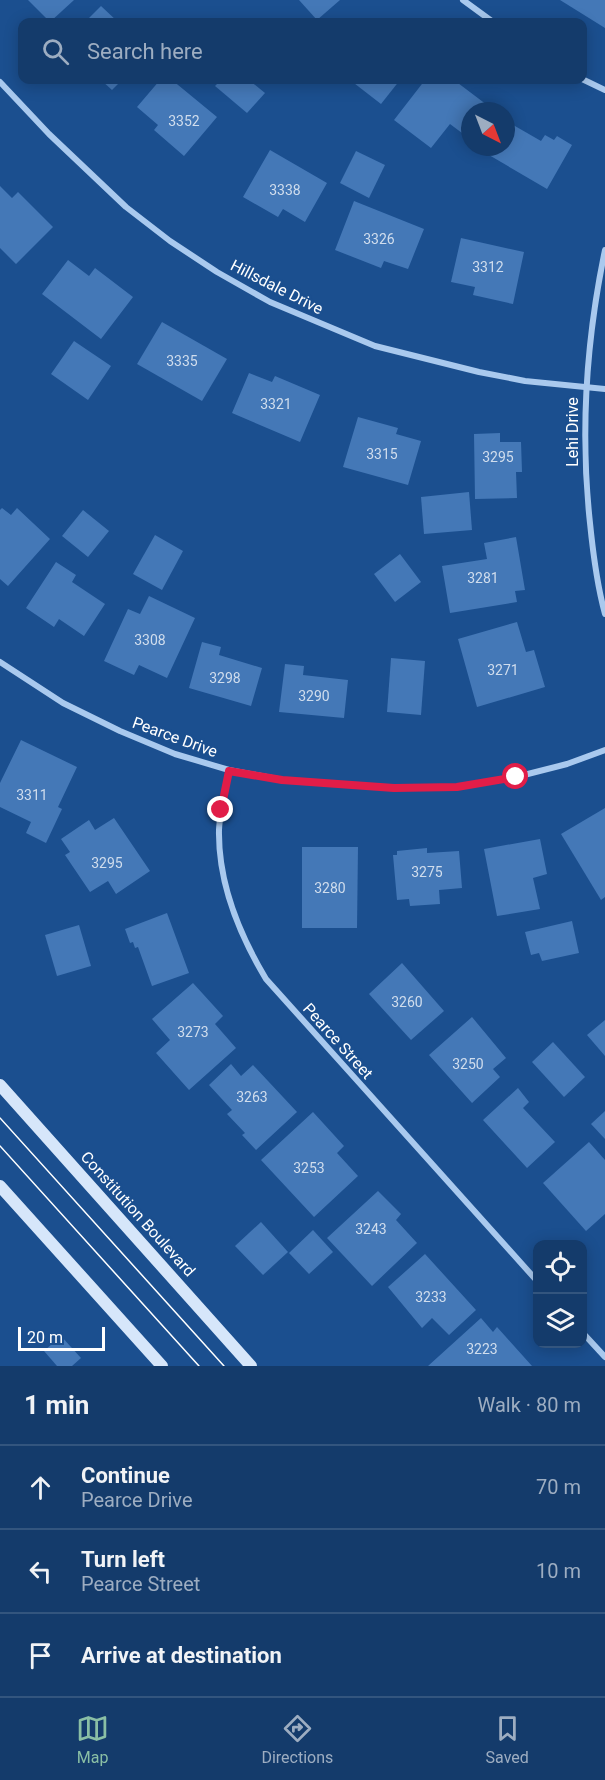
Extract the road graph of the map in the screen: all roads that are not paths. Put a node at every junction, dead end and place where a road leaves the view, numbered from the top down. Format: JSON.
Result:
{"nodes":[{"id":1,"x":463,"y":0,"type":"edge"},
{"id":2,"x":488,"y":18,"type":"edge"},
{"id":3,"x":587,"y":81,"type":"edge"},
{"id":4,"x":0,"y":82,"type":"edge"},
{"id":5,"x":605,"y":90,"type":"edge"},
{"id":6,"x":605,"y":250,"type":"edge"},
{"id":7,"x":585,"y":387,"type":"junction"},
{"id":8,"x":605,"y":389,"type":"edge"},
{"id":9,"x":605,"y":614,"type":"edge"},
{"id":10,"x":0,"y":662,"type":"edge"},
{"id":11,"x":605,"y":750,"type":"edge"},
{"id":12,"x":229,"y":771,"type":"junction"},
{"id":13,"x":0,"y":1085,"type":"edge"},
{"id":14,"x":0,"y":1186,"type":"edge"},
{"id":15,"x":533,"y":1278,"type":"edge"},
{"id":16,"x":587,"y":1337,"type":"edge"},
{"id":17,"x":605,"y":1357,"type":"edge"},
{"id":18,"x":162,"y":1366,"type":"edge"},
{"id":19,"x":251,"y":1366,"type":"edge"}],
"edges":[{"from":1,"to":2,"type":"street"},
{"from":3,"to":5,"type":"street"},
{"from":4,"to":7,"type":"street","name":"Hillsdale Drive"},
{"from":6,"to":7,"type":"street","name":"Lehi Drive"},
{"from":7,"to":8,"type":"street","name":"Hillsdale Drive"},
{"from":7,"to":9,"type":"street","name":"Lehi Drive"},
{"from":10,"to":12,"type":"street","name":"Pearce Drive"},
{"from":11,"to":12,"type":"street","name":"Pearce Drive"},
{"from":12,"to":15,"type":"street","name":"Pearce Street"},
{"from":13,"to":19,"type":"main road","name":"Constitution Boulevard"},
{"from":14,"to":18,"type":"main road"},
{"from":16,"to":17,"type":"street"}]}
